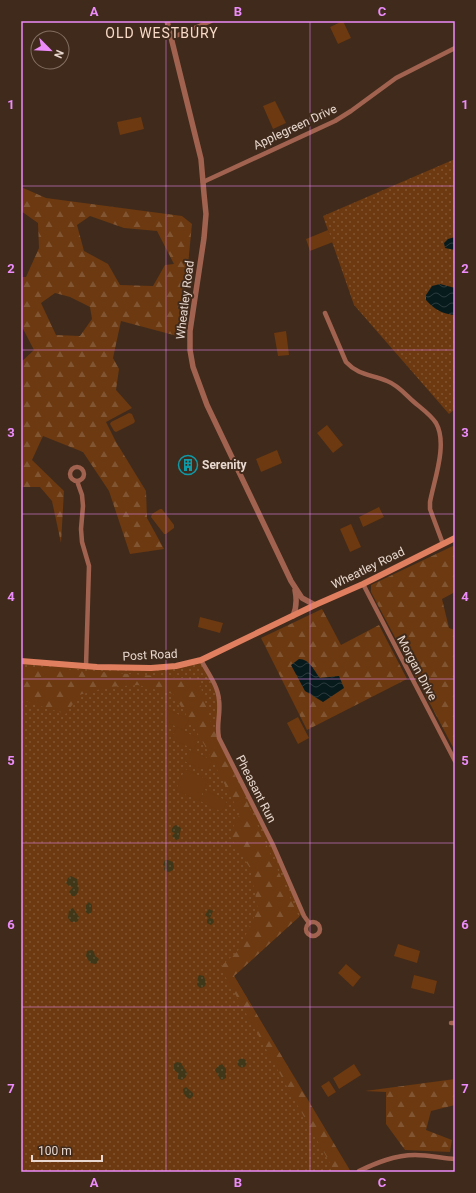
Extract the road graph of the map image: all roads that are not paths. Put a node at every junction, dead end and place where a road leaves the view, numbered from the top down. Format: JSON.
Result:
{"nodes":[{"id":1,"x":167,"y":21,"type":"edge"},
{"id":2,"x":211,"y":21,"type":"edge"},
{"id":3,"x":171,"y":38,"type":"junction"},
{"id":4,"x":455,"y":48,"type":"edge"},
{"id":5,"x":203,"y":182,"type":"junction"},
{"id":6,"x":325,"y":313,"type":"dead end"},
{"id":7,"x":77,"y":481,"type":"dead end"},
{"id":8,"x":455,"y":538,"type":"edge"},
{"id":9,"x":443,"y":544,"type":"junction"},
{"id":10,"x":363,"y":584,"type":"junction"},
{"id":11,"x":294,"y":588,"type":"junction"},
{"id":12,"x":315,"y":605,"type":"junction"},
{"id":13,"x":293,"y":616,"type":"junction"},
{"id":14,"x":201,"y":660,"type":"junction"},
{"id":15,"x":21,"y":661,"type":"edge"},
{"id":16,"x":86,"y":666,"type":"junction"},
{"id":17,"x":455,"y":761,"type":"edge"},
{"id":18,"x":309,"y":923,"type":"dead end"},
{"id":19,"x":455,"y":1159,"type":"edge"},
{"id":20,"x":359,"y":1171,"type":"edge"}],
"edges":[{"from":1,"to":3,"type":"street","name":"Wheatley Road"},
{"from":2,"to":3,"type":"street"},
{"from":3,"to":5,"type":"street","name":"Wheatley Road"},
{"from":4,"to":5,"type":"street","name":"Applegreen Drive"},
{"from":5,"to":11,"type":"street","name":"Wheatley Road"},
{"from":6,"to":9,"type":"street"},
{"from":7,"to":16,"type":"street"},
{"from":8,"to":9,"type":"main road","name":"Wheatley Road"},
{"from":9,"to":10,"type":"main road","name":"Wheatley Road"},
{"from":10,"to":12,"type":"main road","name":"Wheatley Road"},
{"from":10,"to":17,"type":"street","name":"Morgan Drive"},
{"from":11,"to":12,"type":"street","name":"Wheatley Road"},
{"from":11,"to":13,"type":"street","name":"Wheatley Road"},
{"from":12,"to":13,"type":"main road","name":"Post Road"},
{"from":13,"to":14,"type":"main road","name":"Post Road"},
{"from":14,"to":16,"type":"main road","name":"Post Road"},
{"from":14,"to":18,"type":"street","name":"Pheasant Run"},
{"from":15,"to":16,"type":"main road","name":"Post Road"},
{"from":19,"to":20,"type":"street"}]}
